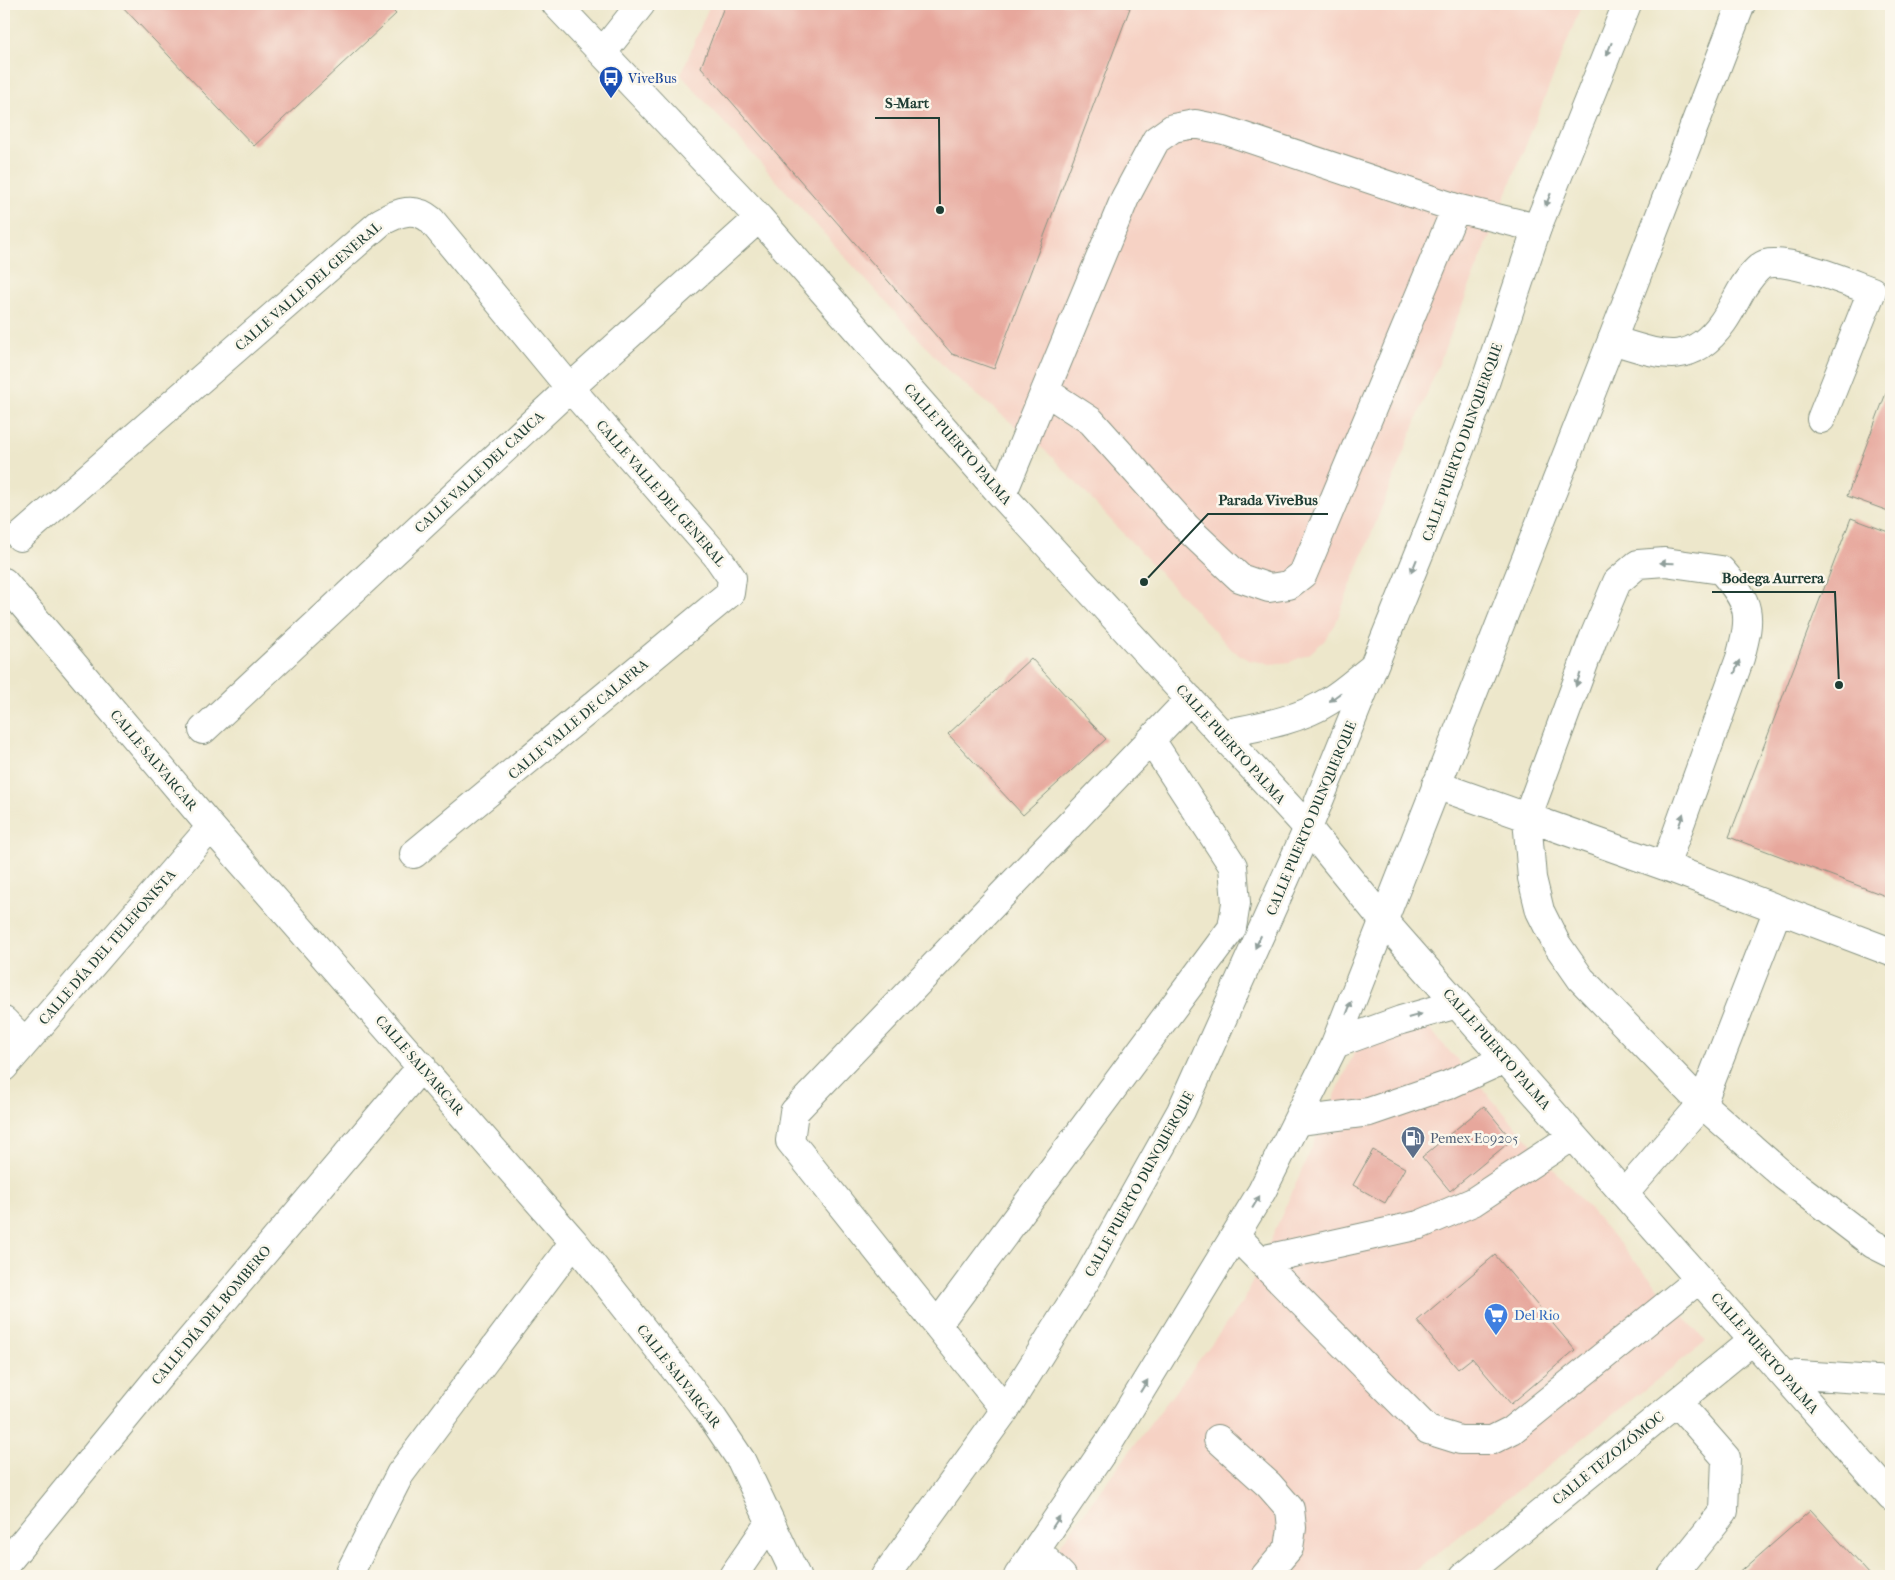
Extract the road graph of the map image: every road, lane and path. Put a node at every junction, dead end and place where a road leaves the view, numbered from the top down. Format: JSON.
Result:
{"nodes":[{"id":1,"x":556,"y":4,"type":"edge"},
{"id":2,"x":641,"y":4,"type":"edge"},
{"id":3,"x":1627,"y":4,"type":"edge"},
{"id":4,"x":1740,"y":4,"type":"edge"},
{"id":5,"x":603,"y":52,"type":"junction"},
{"id":6,"x":1456,"y":208,"type":"junction"},
{"id":7,"x":759,"y":218,"type":"junction"},
{"id":8,"x":1537,"y":228,"type":"junction"},
{"id":9,"x":1882,"y":295,"type":"edge"},
{"id":10,"x":1612,"y":340,"type":"junction"},
{"id":11,"x":570,"y":388,"type":"junction"},
{"id":12,"x":1045,"y":391,"type":"junction"},
{"id":13,"x":1821,"y":419,"type":"dead end"},
{"id":14,"x":1002,"y":495,"type":"junction"},
{"id":15,"x":20,"y":537,"type":"dead end"},
{"id":16,"x":732,"y":578,"type":"joint"},
{"id":17,"x":4,"y":582,"type":"edge"},
{"id":18,"x":1373,"y":668,"type":"junction"},
{"id":19,"x":1190,"y":699,"type":"junction"},
{"id":20,"x":203,"y":730,"type":"dead end"},
{"id":21,"x":1222,"y":734,"type":"junction"},
{"id":22,"x":1151,"y":740,"type":"junction"},
{"id":23,"x":1436,"y":785,"type":"junction"},
{"id":24,"x":1527,"y":818,"type":"junction"},
{"id":25,"x":211,"y":827,"type":"junction"},
{"id":26,"x":1308,"y":828,"type":"junction"},
{"id":27,"x":414,"y":854,"type":"dead end"},
{"id":28,"x":1665,"y":866,"type":"junction"},
{"id":29,"x":1778,"y":909,"type":"junction"},
{"id":30,"x":1383,"y":920,"type":"junction"},
{"id":31,"x":1891,"y":952,"type":"edge"},
{"id":32,"x":1457,"y":1004,"type":"junction"},
{"id":33,"x":4,"y":1021,"type":"edge"},
{"id":34,"x":25,"y":1042,"type":"junction"},
{"id":35,"x":1336,"y":1044,"type":"junction"},
{"id":36,"x":1505,"y":1059,"type":"junction"},
{"id":37,"x":422,"y":1066,"type":"junction"},
{"id":38,"x":4,"y":1067,"type":"edge"},
{"id":39,"x":1702,"y":1104,"type":"junction"},
{"id":40,"x":1299,"y":1121,"type":"junction"},
{"id":41,"x":1573,"y":1136,"type":"junction"},
{"id":42,"x":1624,"y":1194,"type":"junction"},
{"id":43,"x":1236,"y":1236,"type":"junction"},
{"id":44,"x":574,"y":1242,"type":"junction"},
{"id":45,"x":1891,"y":1253,"type":"edge"},
{"id":46,"x":1261,"y":1260,"type":"junction"},
{"id":47,"x":1700,"y":1279,"type":"junction"},
{"id":48,"x":937,"y":1326,"type":"junction"},
{"id":49,"x":1753,"y":1340,"type":"junction"},
{"id":50,"x":1784,"y":1374,"type":"junction"},
{"id":51,"x":1891,"y":1381,"type":"edge"},
{"id":52,"x":1676,"y":1402,"type":"junction"},
{"id":53,"x":1005,"y":1410,"type":"junction"},
{"id":54,"x":1218,"y":1439,"type":"dead end"},
{"id":55,"x":1891,"y":1497,"type":"edge"},
{"id":56,"x":770,"y":1522,"type":"junction"},
{"id":57,"x":1037,"y":1551,"type":"junction"},
{"id":58,"x":4,"y":1566,"type":"edge"},
{"id":59,"x":348,"y":1576,"type":"edge"},
{"id":60,"x":733,"y":1576,"type":"edge"},
{"id":61,"x":796,"y":1576,"type":"edge"},
{"id":62,"x":885,"y":1576,"type":"edge"},
{"id":63,"x":1018,"y":1576,"type":"edge"},
{"id":64,"x":1062,"y":1576,"type":"edge"},
{"id":65,"x":1265,"y":1576,"type":"edge"},
{"id":66,"x":1464,"y":1576,"type":"edge"},
{"id":67,"x":1672,"y":1576,"type":"edge"}],
"edges":[{"from":1,"to":5,"type":"street","name":"CALLE PUERTO PALMA"},
{"from":2,"to":5,"type":"street"},
{"from":3,"to":8,"type":"street","name":"CALLE PUERTO DUNQUERQUE","one_way":true},
{"from":4,"to":10,"type":"street"},
{"from":5,"to":7,"type":"street","name":"CALLE PUERTO PALMA"},
{"from":6,"to":8,"type":"street"},
{"from":6,"to":12,"type":"street"},
{"from":6,"to":12,"type":"street"},
{"from":7,"to":11,"type":"street","name":"CALLE VALLE DEL CAUCA"},
{"from":7,"to":14,"type":"street","name":"CALLE PUERTO PALMA"},
{"from":8,"to":18,"type":"street","name":"CALLE PUERTO DUNQUERQUE","one_way":true},
{"from":9,"to":10,"type":"street"},
{"from":9,"to":13,"type":"street"},
{"from":10,"to":23,"type":"street"},
{"from":11,"to":15,"type":"street","name":"CALLE VALLE DEL GENERAL"},
{"from":11,"to":16,"type":"street","name":"CALLE VALLE DEL GENERAL"},
{"from":11,"to":20,"type":"street","name":"CALLE VALLE DEL CAUCA"},
{"from":12,"to":14,"type":"street"},
{"from":14,"to":19,"type":"street","name":"CALLE PUERTO PALMA"},
{"from":16,"to":27,"type":"street","name":"CALLE VALLE DE CALAFRA"},
{"from":17,"to":25,"type":"street","name":"CALLE SALVARCAR"},
{"from":18,"to":21,"type":"street","one_way":true},
{"from":18,"to":26,"type":"street","name":"CALLE PUERTO DUNQUERQUE"},
{"from":19,"to":21,"type":"street","name":"CALLE PUERTO PALMA"},
{"from":19,"to":22,"type":"street"},
{"from":21,"to":26,"type":"street","name":"CALLE PUERTO PALMA"},
{"from":22,"to":48,"type":"street"},
{"from":22,"to":48,"type":"street"},
{"from":23,"to":24,"type":"street"},
{"from":23,"to":30,"type":"street"},
{"from":24,"to":28,"type":"street"},
{"from":28,"to":24,"type":"street","one_way":true},
{"from":24,"to":39,"type":"street"},
{"from":25,"to":34,"type":"street","name":"CALLE DÍA DEL TELEFONISTA"},
{"from":25,"to":37,"type":"street","name":"CALLE SALVARCAR"},
{"from":26,"to":30,"type":"street","name":"CALLE PUERTO PALMA"},
{"from":26,"to":53,"type":"street","name":"CALLE PUERTO DUNQUERQUE","one_way":true},
{"from":28,"to":29,"type":"street"},
{"from":29,"to":31,"type":"street"},
{"from":29,"to":39,"type":"street"},
{"from":30,"to":32,"type":"street","name":"CALLE PUERTO PALMA"},
{"from":35,"to":30,"type":"street","one_way":true},
{"from":35,"to":32,"type":"street","one_way":true},
{"from":32,"to":36,"type":"street","name":"CALLE PUERTO PALMA"},
{"from":33,"to":34,"type":"street"},
{"from":34,"to":38,"type":"street","name":"CALLE DÍA DEL TELEFONISTA"},
{"from":35,"to":40,"type":"street"},
{"from":36,"to":40,"type":"street"},
{"from":36,"to":41,"type":"street","name":"CALLE PUERTO PALMA"},
{"from":37,"to":44,"type":"street","name":"CALLE SALVARCAR"},
{"from":37,"to":58,"type":"street","name":"CALLE DÍA DEL BOMBERO"},
{"from":39,"to":42,"type":"street"},
{"from":39,"to":45,"type":"street"},
{"from":43,"to":40,"type":"street","one_way":true},
{"from":41,"to":42,"type":"street","name":"CALLE PUERTO PALMA"},
{"from":41,"to":46,"type":"street"},
{"from":42,"to":47,"type":"street","name":"CALLE PUERTO PALMA"},
{"from":43,"to":46,"type":"street"},
{"from":57,"to":43,"type":"street","one_way":true},
{"from":44,"to":56,"type":"street","name":"CALLE SALVARCAR"},
{"from":44,"to":59,"type":"street"},
{"from":46,"to":47,"type":"street"},
{"from":47,"to":49,"type":"street","name":"CALLE PUERTO PALMA"},
{"from":48,"to":53,"type":"street"},
{"from":49,"to":50,"type":"street","name":"CALLE PUERTO PALMA"},
{"from":49,"to":52,"type":"street","name":"CALLE TEZOZÓMOC"},
{"from":50,"to":51,"type":"street"},
{"from":50,"to":55,"type":"street","name":"CALLE PUERTO PALMA"},
{"from":52,"to":66,"type":"street","name":"CALLE TEZOZÓMOC"},
{"from":52,"to":67,"type":"street"},
{"from":53,"to":62,"type":"street","name":"CALLE PUERTO DUNQUERQUE"},
{"from":54,"to":65,"type":"street"},
{"from":56,"to":60,"type":"street"},
{"from":56,"to":61,"type":"street","name":"CALLE SALVARCAR"},
{"from":57,"to":63,"type":"street"},
{"from":57,"to":64,"type":"street"}]}
